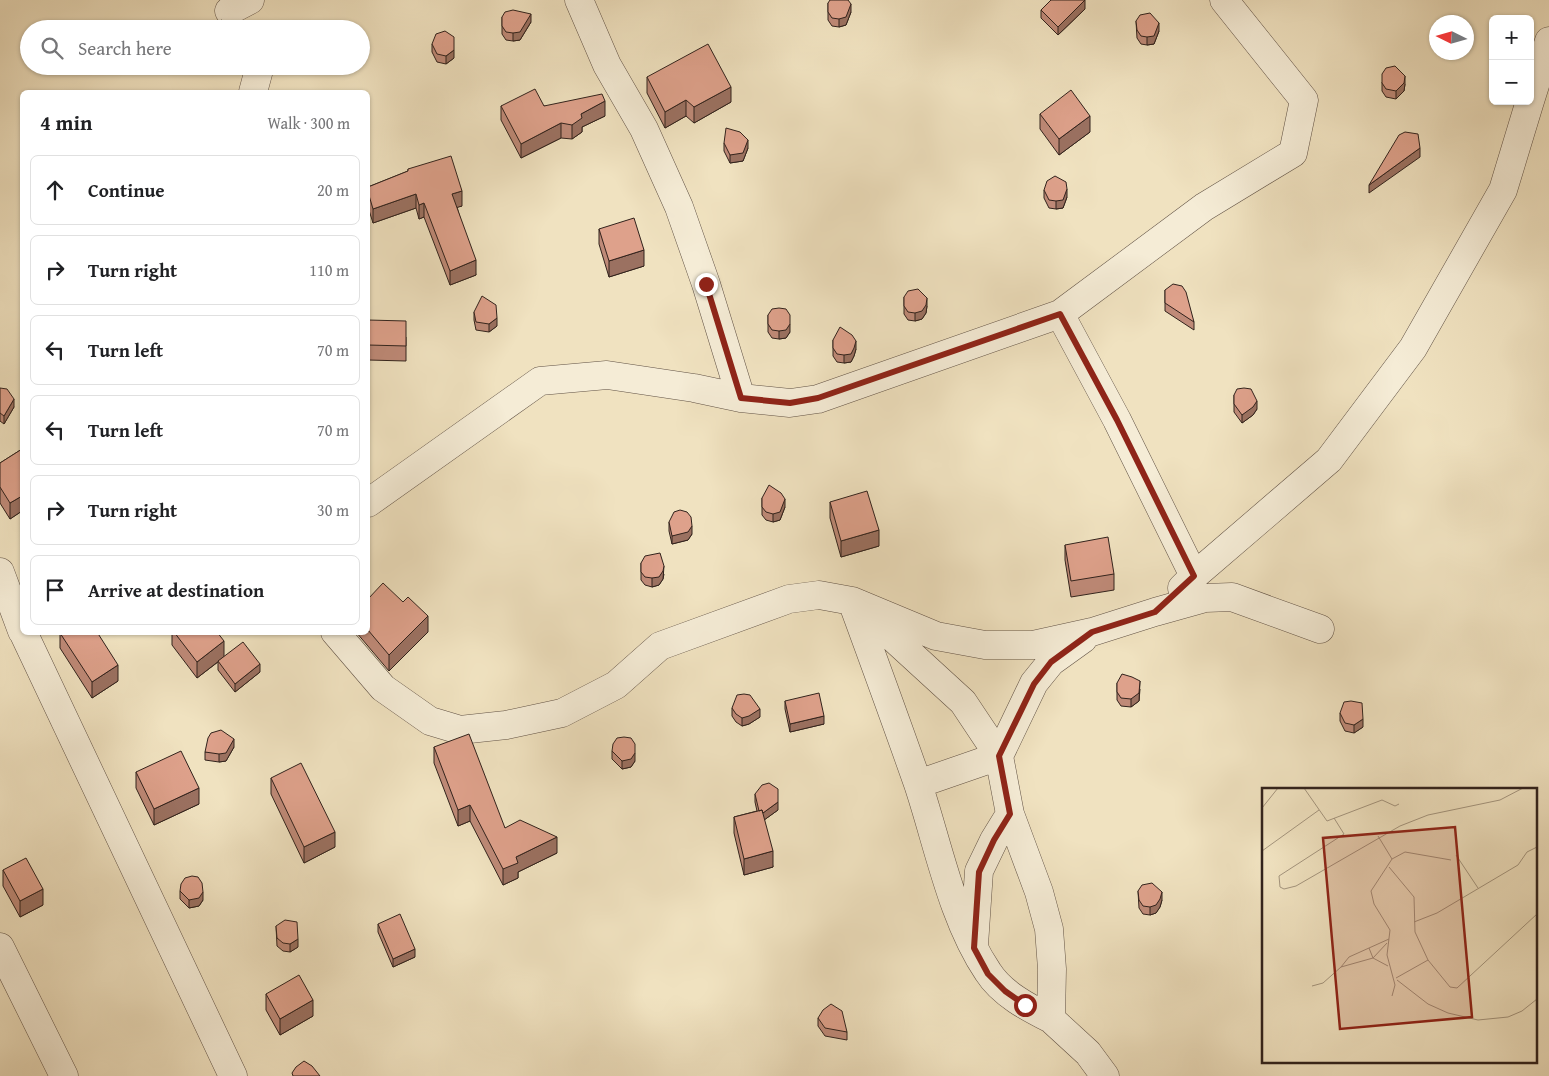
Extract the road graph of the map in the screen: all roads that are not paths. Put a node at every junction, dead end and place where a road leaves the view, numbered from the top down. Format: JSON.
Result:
{"nodes":[{"id":1,"x":579,"y":0,"type":"edge"},
{"id":2,"x":1224,"y":0,"type":"edge"},
{"id":3,"x":1549,"y":41,"type":"edge"},
{"id":4,"x":258,"y":75,"type":"edge"},
{"id":5,"x":1534,"y":88,"type":"edge"},
{"id":6,"x":254,"y":90,"type":"edge"},
{"id":7,"x":1529,"y":105,"type":"edge"},
{"id":8,"x":1060,"y":314,"type":"junction"},
{"id":9,"x":741,"y":398,"type":"junction"},
{"id":10,"x":370,"y":502,"type":"edge"},
{"id":11,"x":0,"y":572,"type":"edge"},
{"id":12,"x":1194,"y":576,"type":"junction"},
{"id":13,"x":852,"y":601,"type":"junction"},
{"id":14,"x":1155,"y":612,"type":"junction"},
{"id":15,"x":20,"y":624,"type":"edge"},
{"id":16,"x":1320,"y":629,"type":"dead end"},
{"id":17,"x":1092,"y":632,"type":"junction"},
{"id":18,"x":25,"y":635,"type":"edge"},
{"id":19,"x":338,"y":635,"type":"edge"},
{"id":20,"x":999,"y":756,"type":"junction"},
{"id":21,"x":918,"y":784,"type":"junction"},
{"id":22,"x":1010,"y":814,"type":"junction"},
{"id":23,"x":0,"y":946,"type":"edge"},
{"id":24,"x":974,"y":948,"type":"junction"},
{"id":25,"x":1051,"y":1020,"type":"junction"},
{"id":26,"x":64,"y":1076,"type":"edge"},
{"id":27,"x":233,"y":1076,"type":"edge"},
{"id":28,"x":1105,"y":1076,"type":"edge"}],
"edges":[{"from":1,"to":9,"type":"street"},
{"from":2,"to":8,"type":"street"},
{"from":3,"to":5,"type":"street"},
{"from":4,"to":6,"type":"street"},
{"from":7,"to":12,"type":"street"},
{"from":8,"to":9,"type":"street"},
{"from":8,"to":12,"type":"street"},
{"from":9,"to":10,"type":"street"},
{"from":11,"to":15,"type":"street"},
{"from":12,"to":14,"type":"street"},
{"from":13,"to":17,"type":"street"},
{"from":13,"to":19,"type":"street"},
{"from":13,"to":20,"type":"street"},
{"from":13,"to":21,"type":"street"},
{"from":14,"to":16,"type":"street"},
{"from":14,"to":17,"type":"street"},
{"from":17,"to":20,"type":"street"},
{"from":18,"to":27,"type":"street"},
{"from":20,"to":21,"type":"street"},
{"from":20,"to":22,"type":"street"},
{"from":21,"to":24,"type":"street"},
{"from":22,"to":24,"type":"street"},
{"from":22,"to":25,"type":"street"},
{"from":23,"to":26,"type":"street"},
{"from":24,"to":25,"type":"street"},
{"from":25,"to":28,"type":"street"}]}
